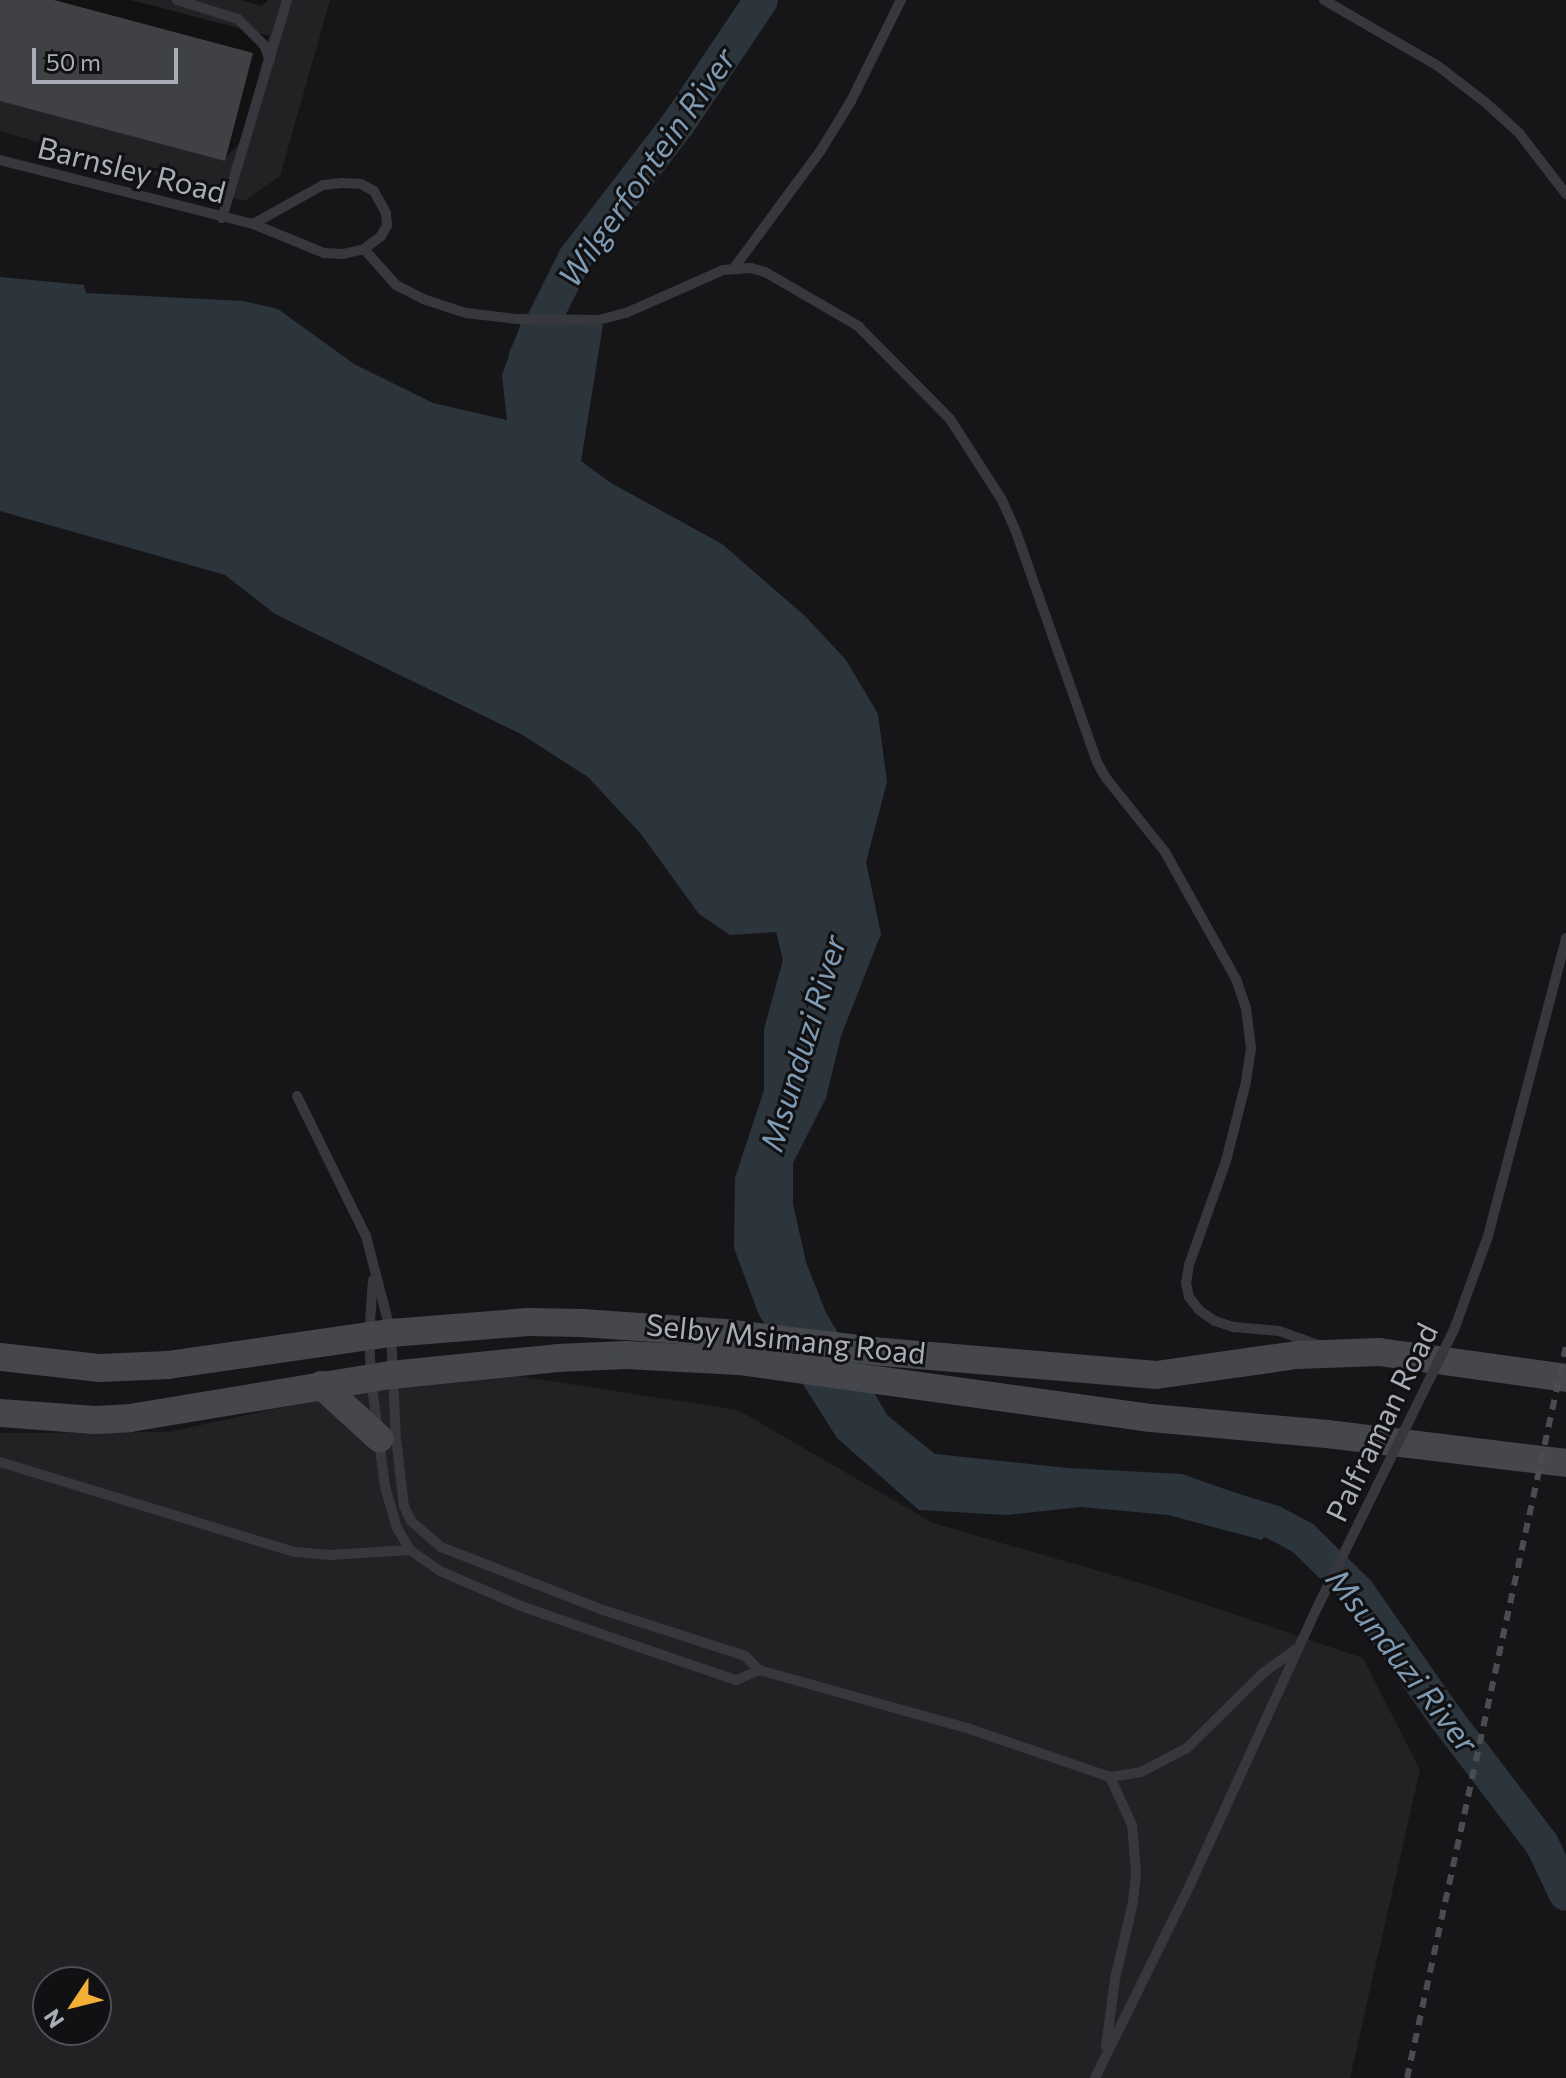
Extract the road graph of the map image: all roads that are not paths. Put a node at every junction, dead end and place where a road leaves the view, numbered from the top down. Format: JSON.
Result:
{"nodes":[{"id":1,"x":177,"y":0,"type":"edge"},
{"id":2,"x":287,"y":0,"type":"edge"},
{"id":3,"x":901,"y":0,"type":"edge"},
{"id":4,"x":1324,"y":0,"type":"edge"},
{"id":5,"x":270,"y":60,"type":"junction"},
{"id":6,"x":0,"y":160,"type":"edge"},
{"id":7,"x":1566,"y":194,"type":"edge"},
{"id":8,"x":222,"y":218,"type":"junction"},
{"id":9,"x":253,"y":224,"type":"junction"},
{"id":10,"x":364,"y":249,"type":"junction"},
{"id":11,"x":734,"y":268,"type":"junction"},
{"id":12,"x":1566,"y":938,"type":"edge"},
{"id":13,"x":297,"y":1096,"type":"dead end"},
{"id":14,"x":374,"y":1272,"type":"junction"},
{"id":15,"x":1338,"y":1352,"type":"junction"},
{"id":16,"x":383,"y":1356,"type":"junction"},
{"id":17,"x":0,"y":1357,"type":"edge"},
{"id":18,"x":884,"y":1366,"type":"junction"},
{"id":19,"x":1566,"y":1378,"type":"edge"},
{"id":20,"x":321,"y":1385,"type":"junction"},
{"id":21,"x":0,"y":1413,"type":"edge"},
{"id":22,"x":379,"y":1438,"type":"junction"},
{"id":23,"x":0,"y":1462,"type":"edge"},
{"id":24,"x":1566,"y":1463,"type":"edge"},
{"id":25,"x":410,"y":1550,"type":"junction"},
{"id":26,"x":1299,"y":1647,"type":"junction"},
{"id":27,"x":759,"y":1670,"type":"junction"},
{"id":28,"x":1110,"y":1777,"type":"junction"},
{"id":29,"x":1105,"y":2058,"type":"junction"},
{"id":30,"x":1095,"y":2078,"type":"edge"}],
"edges":[{"from":1,"to":5,"type":"lane"},
{"from":2,"to":5,"type":"lane"},
{"from":3,"to":11,"type":"lane"},
{"from":4,"to":7,"type":"lane"},
{"from":5,"to":8,"type":"lane"},
{"from":6,"to":8,"type":"lane","name":"Barnsley Road"},
{"from":8,"to":9,"type":"lane","name":"Barnsley Road"},
{"from":9,"to":10,"type":"lane","name":"Barnsley Road"},
{"from":9,"to":10,"type":"lane","name":"Barnsley Road"},
{"from":10,"to":11,"type":"lane"},
{"from":11,"to":15,"type":"lane"},
{"from":12,"to":26,"type":"lane","name":"Palframan Road","bridge":true},
{"from":13,"to":14,"type":"lane"},
{"from":14,"to":16,"type":"lane"},
{"from":14,"to":16,"type":"lane"},
{"from":15,"to":18,"type":"main road","name":"Selby Msimang Road"},
{"from":15,"to":19,"type":"main road","name":"Selby Msimang Road"},
{"from":16,"to":17,"type":"main road","name":"Selby Msimang Road"},
{"from":16,"to":18,"type":"main road","name":"Selby Msimang Road"},
{"from":16,"to":18,"type":"main road","name":"Selby Msimang Road"},
{"from":16,"to":20,"type":"main road","name":"Selby Msimang Road"},
{"from":16,"to":22,"type":"lane"},
{"from":16,"to":27,"type":"lane"},
{"from":18,"to":24,"type":"main road","name":"Selby Msimang Road"},
{"from":20,"to":21,"type":"main road","name":"Selby Msimang Road"},
{"from":20,"to":22,"type":"main road"},
{"from":22,"to":25,"type":"lane"},
{"from":23,"to":25,"type":"lane"},
{"from":25,"to":27,"type":"lane"},
{"from":26,"to":28,"type":"lane"},
{"from":26,"to":29,"type":"lane","name":"Palframan Road"},
{"from":27,"to":28,"type":"lane"},
{"from":28,"to":29,"type":"lane"},
{"from":29,"to":30,"type":"lane","name":"Palframan Road"}]}
